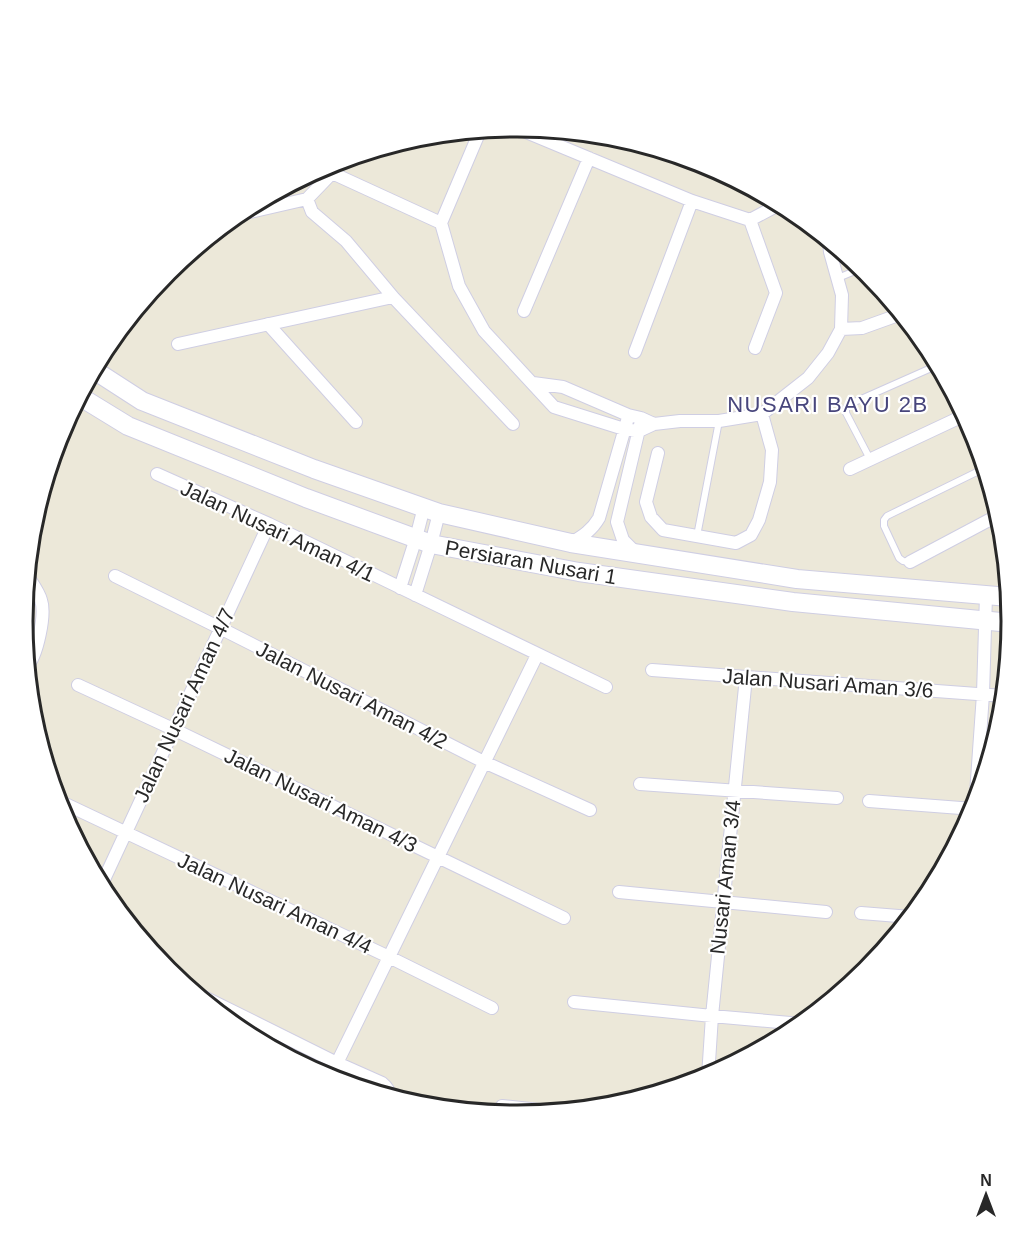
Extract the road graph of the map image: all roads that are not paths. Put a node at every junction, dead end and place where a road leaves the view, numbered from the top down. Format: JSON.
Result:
{"nodes":[{"id":1,"x":542,"y":139,"type":"edge"},
{"id":2,"x":476,"y":140,"type":"edge"},
{"id":3,"x":589,"y":158,"type":"junction"},
{"id":4,"x":333,"y":174,"type":"edge"},
{"id":5,"x":330,"y":175,"type":"edge"},
{"id":6,"x":307,"y":199,"type":"junction"},
{"id":7,"x":692,"y":201,"type":"junction"},
{"id":8,"x":264,"y":209,"type":"edge"},
{"id":9,"x":770,"y":209,"type":"edge"},
{"id":10,"x":750,"y":220,"type":"junction"},
{"id":11,"x":441,"y":223,"type":"junction"},
{"id":12,"x":831,"y":254,"type":"edge"},
{"id":13,"x":852,"y":272,"type":"edge"},
{"id":14,"x":837,"y":278,"type":"junction"},
{"id":15,"x":393,"y":297,"type":"junction"},
{"id":16,"x":525,"y":311,"type":"dead end"},
{"id":17,"x":893,"y":317,"type":"edge"},
{"id":18,"x":268,"y":324,"type":"junction"},
{"id":19,"x":841,"y":329,"type":"junction"},
{"id":20,"x":178,"y":344,"type":"dead end"},
{"id":21,"x":755,"y":348,"type":"dead end"},
{"id":22,"x":635,"y":352,"type":"dead end"},
{"id":23,"x":929,"y":369,"type":"edge"},
{"id":24,"x":101,"y":374,"type":"edge"},
{"id":25,"x":533,"y":383,"type":"junction"},
{"id":26,"x":87,"y":400,"type":"edge"},
{"id":27,"x":762,"y":414,"type":"junction"},
{"id":28,"x":628,"y":415,"type":"junction"},
{"id":29,"x":641,"y":418,"type":"junction"},
{"id":30,"x":956,"y":419,"type":"edge"},
{"id":31,"x":719,"y":421,"type":"junction"},
{"id":32,"x":356,"y":422,"type":"dead end"},
{"id":33,"x":513,"y":424,"type":"dead end"},
{"id":34,"x":654,"y":424,"type":"junction"},
{"id":35,"x":624,"y":429,"type":"junction"},
{"id":36,"x":639,"y":431,"type":"junction"},
{"id":37,"x":658,"y":453,"type":"dead end"},
{"id":38,"x":870,"y":459,"type":"junction"},
{"id":39,"x":850,"y":469,"type":"dead end"},
{"id":40,"x":977,"y":472,"type":"edge"},
{"id":41,"x":157,"y":474,"type":"dead end"},
{"id":42,"x":432,"y":510,"type":"junction"},
{"id":43,"x":990,"y":519,"type":"edge"},
{"id":44,"x":268,"y":524,"type":"junction"},
{"id":45,"x":697,"y":536,"type":"junction"},
{"id":46,"x":424,"y":541,"type":"junction"},
{"id":47,"x":571,"y":543,"type":"junction"},
{"id":48,"x":638,"y":554,"type":"junction"},
{"id":49,"x":910,"y":562,"type":"joint"},
{"id":50,"x":115,"y":576,"type":"dead end"},
{"id":51,"x":34,"y":588,"type":"edge"},
{"id":52,"x":400,"y":588,"type":"junction"},
{"id":53,"x":415,"y":595,"type":"junction"},
{"id":54,"x":986,"y":595,"type":"junction"},
{"id":55,"x":1000,"y":596,"type":"edge"},
{"id":56,"x":985,"y":621,"type":"junction"},
{"id":57,"x":1001,"y":622,"type":"edge"},
{"id":58,"x":220,"y":628,"type":"junction"},
{"id":59,"x":34,"y":655,"type":"edge"},
{"id":60,"x":537,"y":655,"type":"junction"},
{"id":61,"x":652,"y":670,"type":"dead end"},
{"id":62,"x":746,"y":677,"type":"junction"},
{"id":63,"x":78,"y":685,"type":"dead end"},
{"id":64,"x":606,"y":687,"type":"dead end"},
{"id":65,"x":984,"y":694,"type":"junction"},
{"id":66,"x":995,"y":695,"type":"edge"},
{"id":67,"x":173,"y":729,"type":"junction"},
{"id":68,"x":484,"y":762,"type":"junction"},
{"id":69,"x":977,"y":770,"type":"edge"},
{"id":70,"x":640,"y":784,"type":"dead end"},
{"id":71,"x":734,"y":792,"type":"junction"},
{"id":72,"x":837,"y":798,"type":"dead end"},
{"id":73,"x":869,"y":801,"type":"dead end"},
{"id":74,"x":70,"y":806,"type":"edge"},
{"id":75,"x":964,"y":807,"type":"edge"},
{"id":76,"x":590,"y":810,"type":"dead end"},
{"id":77,"x":126,"y":832,"type":"junction"},
{"id":78,"x":438,"y":856,"type":"junction"},
{"id":79,"x":105,"y":875,"type":"edge"},
{"id":80,"x":619,"y":892,"type":"dead end"},
{"id":81,"x":723,"y":902,"type":"junction"},
{"id":82,"x":825,"y":912,"type":"dead end"},
{"id":83,"x":861,"y":913,"type":"dead end"},
{"id":84,"x":901,"y":916,"type":"edge"},
{"id":85,"x":564,"y":918,"type":"dead end"},
{"id":86,"x":388,"y":957,"type":"junction"},
{"id":87,"x":574,"y":1002,"type":"dead end"},
{"id":88,"x":492,"y":1008,"type":"dead end"},
{"id":89,"x":712,"y":1016,"type":"junction"},
{"id":90,"x":240,"y":1018,"type":"edge"},
{"id":91,"x":788,"y":1023,"type":"edge"},
{"id":92,"x":336,"y":1063,"type":"junction"},
{"id":93,"x":709,"y":1066,"type":"edge"},
{"id":94,"x":386,"y":1087,"type":"edge"}],
"edges":[{"from":1,"to":3,"type":"street"},
{"from":2,"to":11,"type":"street"},
{"from":3,"to":7,"type":"street"},
{"from":3,"to":16,"type":"street"},
{"from":4,"to":11,"type":"street"},
{"from":5,"to":6,"type":"street"},
{"from":6,"to":8,"type":"street"},
{"from":6,"to":15,"type":"street"},
{"from":7,"to":10,"type":"street"},
{"from":7,"to":22,"type":"street"},
{"from":9,"to":10,"type":"street"},
{"from":10,"to":21,"type":"street"},
{"from":11,"to":25,"type":"street"},
{"from":12,"to":14,"type":"street"},
{"from":13,"to":14,"type":"lane"},
{"from":14,"to":19,"type":"street"},
{"from":15,"to":18,"type":"street"},
{"from":15,"to":33,"type":"street"},
{"from":17,"to":19,"type":"street"},
{"from":18,"to":20,"type":"street"},
{"from":18,"to":32,"type":"street"},
{"from":19,"to":27,"type":"street"},
{"from":23,"to":38,"type":"lane"},
{"from":24,"to":42,"type":"main road","name":"Persiaran Nusari 1"},
{"from":25,"to":28,"type":"street"},
{"from":25,"to":35,"type":"street"},
{"from":26,"to":46,"type":"main road","name":"Persiaran Nusari 1"},
{"from":27,"to":31,"type":"street"},
{"from":27,"to":45,"type":"street"},
{"from":28,"to":29,"type":"street"},
{"from":28,"to":35,"type":"street"},
{"from":29,"to":34,"type":"street"},
{"from":29,"to":36,"type":"street"},
{"from":30,"to":38,"type":"street"},
{"from":31,"to":34,"type":"street"},
{"from":31,"to":45,"type":"lane"},
{"from":34,"to":36,"type":"street"},
{"from":35,"to":36,"type":"street"},
{"from":35,"to":47,"type":"street"},
{"from":36,"to":48,"type":"street"},
{"from":37,"to":45,"type":"street"},
{"from":38,"to":39,"type":"street"},
{"from":40,"to":49,"type":"lane"},
{"from":41,"to":44,"type":"street","name":"Jalan Nusari Aman 4/1"},
{"from":42,"to":46,"type":"street"},
{"from":42,"to":47,"type":"main road","name":"Persiaran Nusari 1"},
{"from":43,"to":49,"type":"street"},
{"from":44,"to":52,"type":"street","name":"Jalan Nusari Aman 4/1"},
{"from":44,"to":58,"type":"street","name":"Jalan Nusari Aman 4/7"},
{"from":46,"to":52,"type":"street"},
{"from":46,"to":53,"type":"street"},
{"from":46,"to":56,"type":"main road","name":"Persiaran Nusari 1"},
{"from":47,"to":48,"type":"main road","name":"Persiaran Nusari 1"},
{"from":48,"to":54,"type":"main road","name":"Persiaran Nusari 1"},
{"from":50,"to":58,"type":"street","name":"Jalan Nusari Aman 4/2"},
{"from":51,"to":59,"type":"street"},
{"from":52,"to":53,"type":"street","name":"Jalan Nusari Aman 4/1"},
{"from":53,"to":60,"type":"street"},
{"from":54,"to":55,"type":"main road","name":"Persiaran Nusari 1"},
{"from":54,"to":56,"type":"street"},
{"from":56,"to":57,"type":"main road","name":"Persiaran Nusari 1"},
{"from":56,"to":65,"type":"street"},
{"from":58,"to":67,"type":"street","name":"Jalan Nusari Aman 4/7"},
{"from":58,"to":68,"type":"street","name":"Jalan Nusari Aman 4/2"},
{"from":60,"to":64,"type":"street"},
{"from":60,"to":68,"type":"street"},
{"from":61,"to":62,"type":"street","name":"Jalan Nusari Aman 3/6"},
{"from":62,"to":65,"type":"street","name":"Jalan Nusari Aman 3/6"},
{"from":62,"to":71,"type":"street","name":"Nusari Aman 3/4"},
{"from":63,"to":67,"type":"street","name":"Jalan Nusari Aman 4/3"},
{"from":65,"to":66,"type":"street","name":"Jalan Nusari Aman 3/6"},
{"from":65,"to":69,"type":"street"},
{"from":67,"to":77,"type":"street","name":"Jalan Nusari Aman 4/7"},
{"from":67,"to":78,"type":"street","name":"Jalan Nusari Aman 4/3"},
{"from":68,"to":76,"type":"street","name":"Jalan Nusari Aman 4/2"},
{"from":68,"to":78,"type":"street"},
{"from":70,"to":71,"type":"street"},
{"from":71,"to":72,"type":"street"},
{"from":71,"to":81,"type":"street","name":"Nusari Aman 3/4"},
{"from":73,"to":75,"type":"street"},
{"from":74,"to":77,"type":"street","name":"Jalan Nusari Aman 4/4"},
{"from":77,"to":79,"type":"street","name":"Jalan Nusari Aman 4/7"},
{"from":77,"to":86,"type":"street","name":"Jalan Nusari Aman 4/4"},
{"from":78,"to":85,"type":"street","name":"Jalan Nusari Aman 4/3"},
{"from":78,"to":86,"type":"street"},
{"from":80,"to":81,"type":"street"},
{"from":81,"to":82,"type":"street"},
{"from":81,"to":89,"type":"street","name":"Nusari Aman 3/4"},
{"from":83,"to":84,"type":"street"},
{"from":86,"to":88,"type":"street","name":"Jalan Nusari Aman 4/4"},
{"from":86,"to":92,"type":"street"},
{"from":87,"to":89,"type":"street"},
{"from":89,"to":91,"type":"street"},
{"from":89,"to":93,"type":"street","name":"Nusari Aman 3/4"},
{"from":90,"to":92,"type":"street"},
{"from":92,"to":94,"type":"street"}]}
